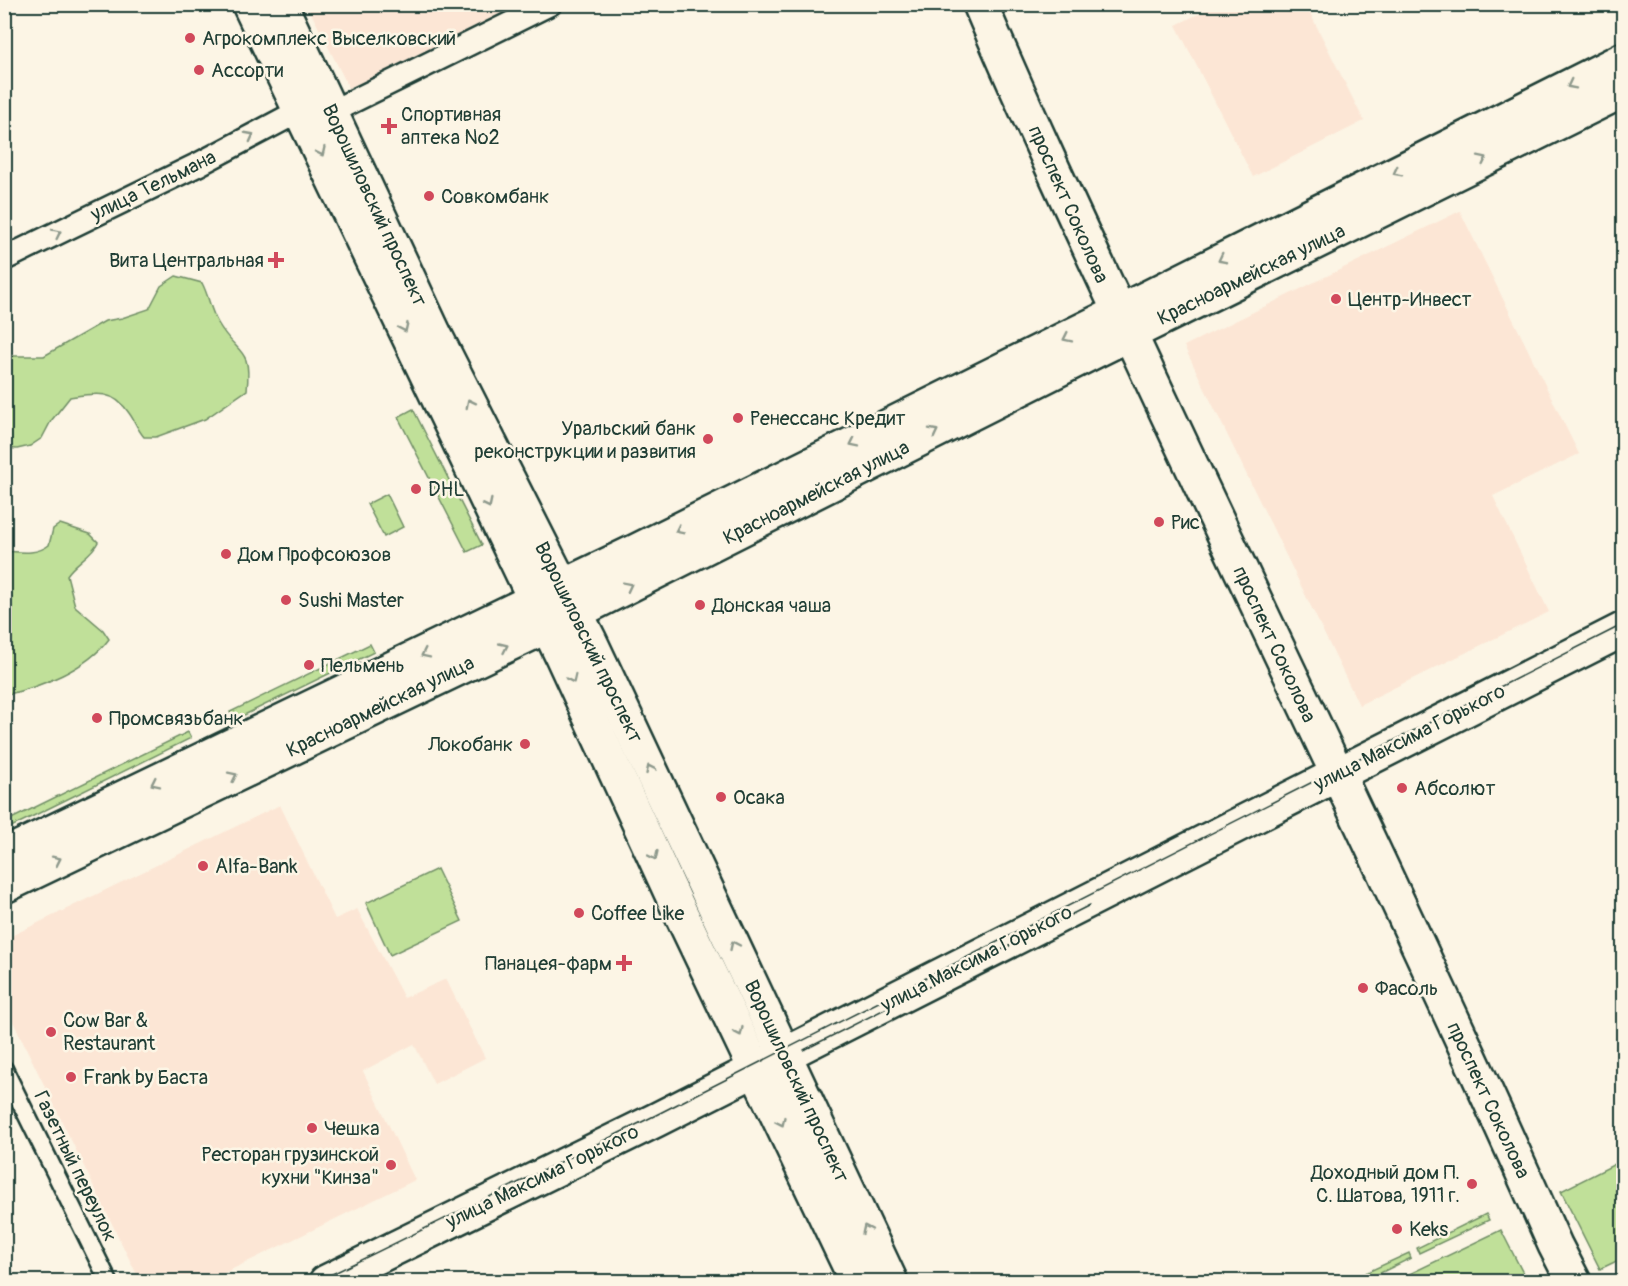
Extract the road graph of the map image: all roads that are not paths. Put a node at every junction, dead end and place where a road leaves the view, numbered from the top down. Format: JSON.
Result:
{"nodes":[{"id":1,"x":249,"y":4,"type":"edge"},
{"id":2,"x":280,"y":4,"type":"edge"},
{"id":3,"x":550,"y":4,"type":"edge"},
{"id":4,"x":980,"y":4,"type":"edge"},
{"id":5,"x":1623,"y":59,"type":"edge"},
{"id":6,"x":1623,"y":90,"type":"edge"},
{"id":7,"x":316,"y":111,"type":"junction"},
{"id":8,"x":4,"y":258,"type":"edge"},
{"id":9,"x":1124,"y":323,"type":"junction"},
{"id":10,"x":555,"y":606,"type":"junction"},
{"id":11,"x":1623,"y":629,"type":"edge"},
{"id":12,"x":1337,"y":774,"type":"junction"},
{"id":13,"x":4,"y":855,"type":"edge"},
{"id":14,"x":4,"y":886,"type":"edge"},
{"id":15,"x":786,"y":1055,"type":"junction"},
{"id":16,"x":4,"y":1069,"type":"edge"},
{"id":17,"x":756,"y":1069,"type":"junction"},
{"id":18,"x":109,"y":1281,"type":"edge"},
{"id":19,"x":326,"y":1281,"type":"edge"},
{"id":20,"x":858,"y":1281,"type":"edge"},
{"id":21,"x":891,"y":1281,"type":"edge"},
{"id":22,"x":1574,"y":1281,"type":"edge"}],
"edges":[{"from":1,"to":7,"type":"main road","name":"Ворошиловский проспект"},
{"from":2,"to":7,"type":"main road","name":"Ворошиловский проспект"},
{"from":3,"to":7,"type":"street","name":"улица Тельмана"},
{"from":4,"to":9,"type":"main road","name":"проспект Соколова"},
{"from":5,"to":9,"type":"main road","name":"Красноармейская улица","one_way":true},
{"from":9,"to":6,"type":"main road","name":"Красноармейская улица","one_way":true},
{"from":8,"to":7,"type":"street","name":"улица Тельмана","one_way":true},
{"from":7,"to":10,"type":"main road","name":"Ворошиловский проспект"},
{"from":9,"to":10,"type":"main road","name":"Красноармейская улица"},
{"from":9,"to":12,"type":"main road","name":"проспект Соколова"},
{"from":10,"to":13,"type":"main road","name":"Красноармейская улица","one_way":true},
{"from":14,"to":10,"type":"main road","name":"Красноармейская улица","one_way":true},
{"from":15,"to":10,"type":"main road","name":"Ворошиловский проспект","one_way":true},
{"from":10,"to":17,"type":"main road","name":"Ворошиловский проспект","one_way":true},
{"from":11,"to":12,"type":"main road","name":"улица Максима Горького"},
{"from":12,"to":15,"type":"main road","name":"улица Максима Горького"},
{"from":12,"to":22,"type":"main road","name":"проспект Соколова"},
{"from":15,"to":17,"type":"main road","name":"улица Максима Горького"},
{"from":21,"to":15,"type":"main road","name":"Ворошиловский проспект","one_way":true},
{"from":16,"to":18,"type":"street","name":"Газетный переулок"},
{"from":17,"to":19,"type":"main road","name":"улица Максима Горького"},
{"from":17,"to":20,"type":"main road","name":"Ворошиловский проспект","one_way":true}]}
